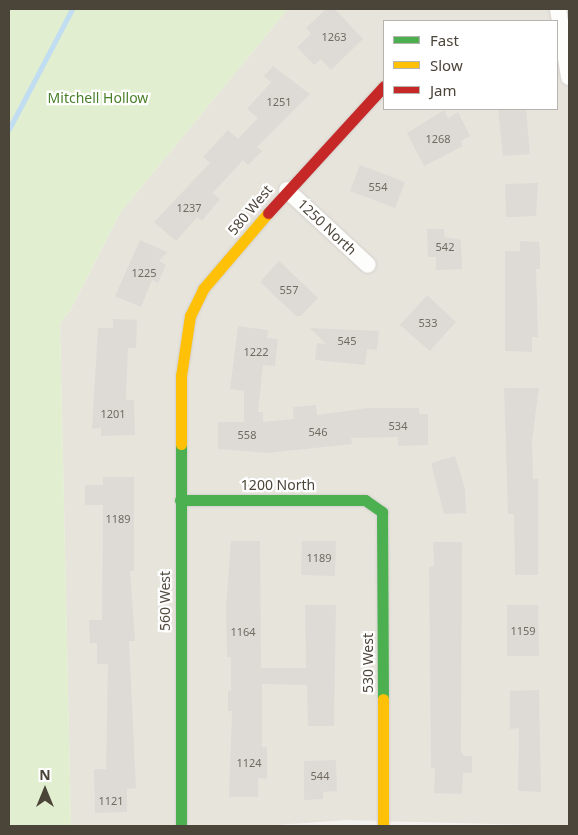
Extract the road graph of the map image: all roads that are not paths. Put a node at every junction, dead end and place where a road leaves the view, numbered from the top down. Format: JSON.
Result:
{"nodes":[{"id":1,"x":558,"y":9,"type":"edge"},
{"id":2,"x":564,"y":52,"type":"edge"},
{"id":3,"x":569,"y":76,"type":"edge"},
{"id":4,"x":383,"y":87,"type":"edge"},
{"id":5,"x":287,"y":190,"type":"junction"},
{"id":6,"x":368,"y":265,"type":"dead end"},
{"id":7,"x":180,"y":376,"type":"joint"},
{"id":8,"x":180,"y":500,"type":"junction"},
{"id":9,"x":374,"y":504,"type":"joint"},
{"id":10,"x":181,"y":826,"type":"edge"},
{"id":11,"x":383,"y":826,"type":"edge"}],
"edges":[{"from":1,"to":2,"type":"street"},
{"from":2,"to":3,"type":"street"},
{"from":4,"to":5,"type":"street","name":"580 West"},
{"from":5,"to":6,"type":"street","name":"1250 North"},
{"from":5,"to":7,"type":"street","name":"580 West"},
{"from":7,"to":8,"type":"street","name":"560 West"},
{"from":8,"to":9,"type":"street","name":"1200 North"},
{"from":8,"to":10,"type":"street","name":"560 West"},
{"from":9,"to":11,"type":"street","name":"530 West"}]}
